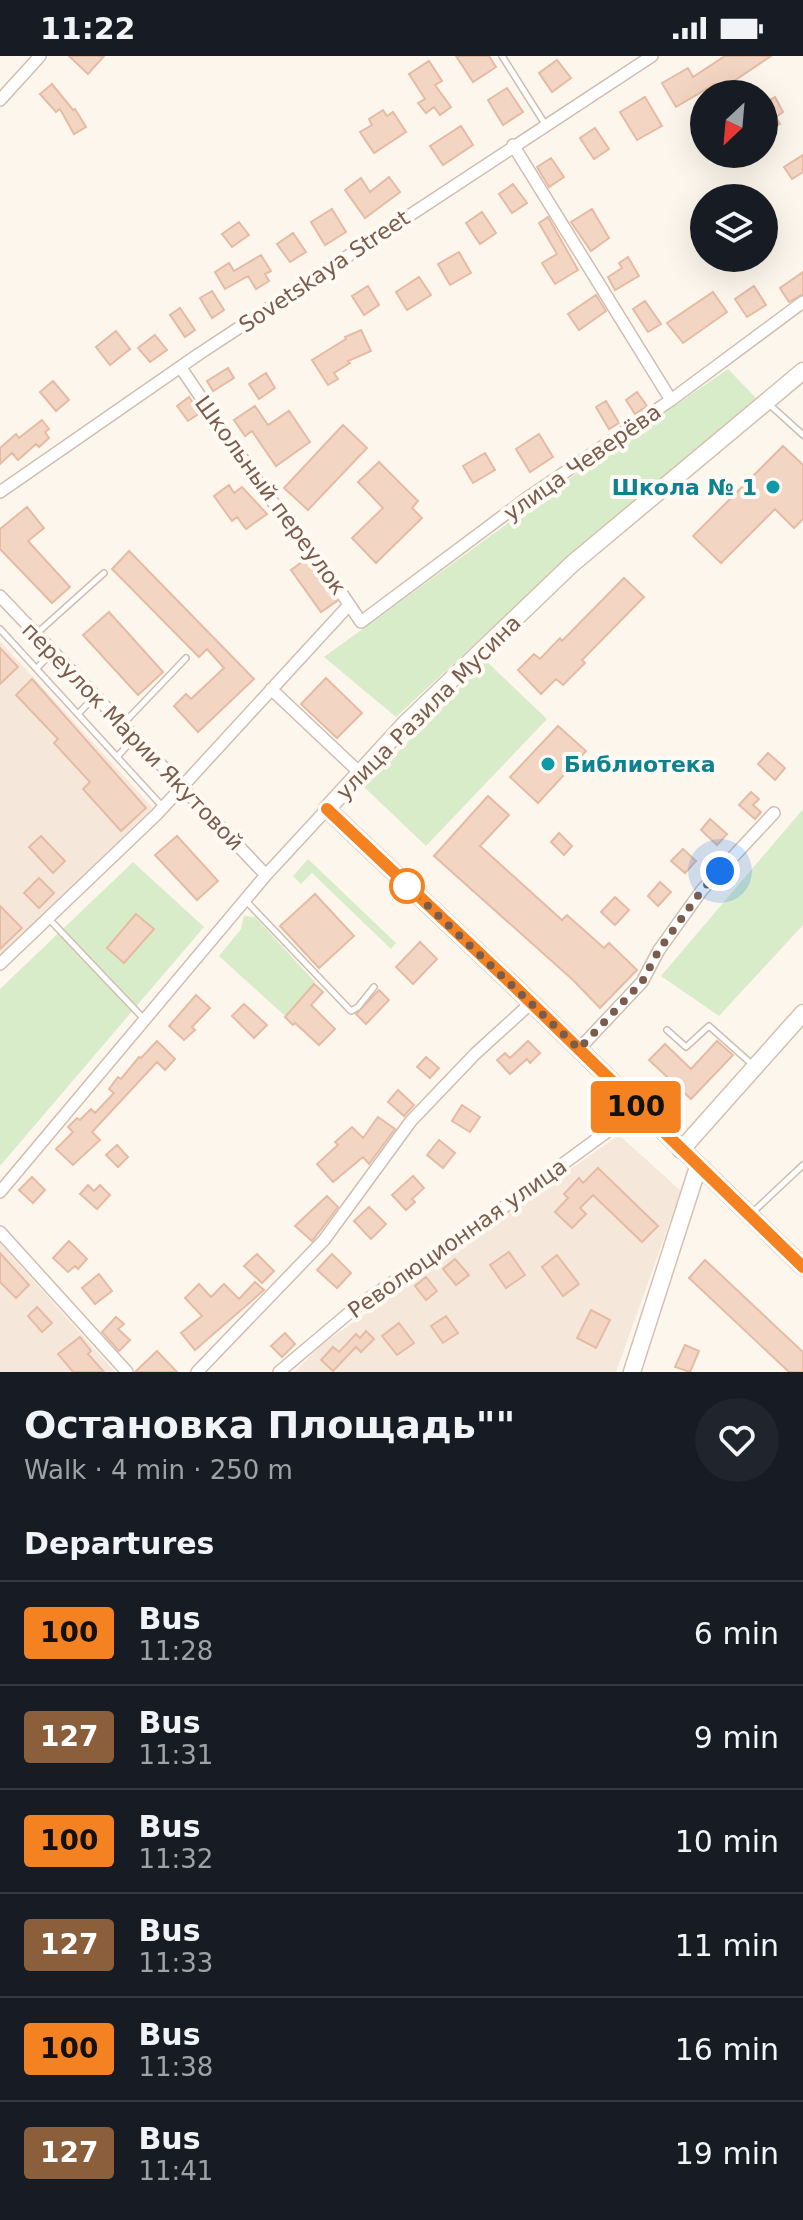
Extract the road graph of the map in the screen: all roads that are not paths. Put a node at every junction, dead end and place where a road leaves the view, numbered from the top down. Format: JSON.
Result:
{"nodes":[{"id":1,"x":40,"y":56,"type":"edge"},
{"id":2,"x":502,"y":56,"type":"edge"},
{"id":3,"x":652,"y":56,"type":"edge"},
{"id":4,"x":0,"y":100,"type":"edge"},
{"id":5,"x":545,"y":124,"type":"junction"},
{"id":6,"x":513,"y":145,"type":"junction"},
{"id":7,"x":803,"y":302,"type":"edge"},
{"id":8,"x":181,"y":368,"type":"junction"},
{"id":9,"x":803,"y":371,"type":"edge"},
{"id":10,"x":671,"y":400,"type":"junction"},
{"id":11,"x":766,"y":402,"type":"junction"},
{"id":12,"x":803,"y":435,"type":"edge"},
{"id":13,"x":0,"y":492,"type":"edge"},
{"id":14,"x":104,"y":573,"type":"dead end"},
{"id":15,"x":0,"y":596,"type":"edge"},
{"id":16,"x":349,"y":605,"type":"junction"},
{"id":17,"x":361,"y":622,"type":"joint"},
{"id":18,"x":0,"y":629,"type":"edge"},
{"id":19,"x":36,"y":634,"type":"junction"},
{"id":20,"x":53,"y":652,"type":"junction"},
{"id":21,"x":186,"y":658,"type":"dead end"},
{"id":22,"x":37,"y":668,"type":"junction"},
{"id":23,"x":271,"y":689,"type":"junction"},
{"id":24,"x":95,"y":696,"type":"junction"},
{"id":25,"x":78,"y":714,"type":"junction"},
{"id":26,"x":123,"y":724,"type":"junction"},
{"id":27,"x":135,"y":737,"type":"junction"},
{"id":28,"x":117,"y":757,"type":"junction"},
{"id":29,"x":360,"y":773,"type":"junction"},
{"id":30,"x":181,"y":785,"type":"junction"},
{"id":31,"x":163,"y":807,"type":"junction"},
{"id":32,"x":327,"y":809,"type":"junction"},
{"id":33,"x":774,"y":813,"type":"dead end"},
{"id":34,"x":266,"y":875,"type":"junction"},
{"id":35,"x":245,"y":901,"type":"junction"},
{"id":36,"x":48,"y":918,"type":"junction"},
{"id":37,"x":0,"y":964,"type":"edge"},
{"id":38,"x":374,"y":987,"type":"dead end"},
{"id":39,"x":531,"y":1003,"type":"junction"},
{"id":40,"x":803,"y":1013,"type":"edge"},
{"id":41,"x":144,"y":1020,"type":"junction"},
{"id":42,"x":667,"y":1030,"type":"dead end"},
{"id":43,"x":579,"y":1049,"type":"junction"},
{"id":44,"x":754,"y":1067,"type":"junction"},
{"id":45,"x":638,"y":1109,"type":"junction"},
{"id":46,"x":681,"y":1150,"type":"junction"},
{"id":47,"x":803,"y":1165,"type":"edge"},
{"id":48,"x":698,"y":1167,"type":"junction"},
{"id":49,"x":0,"y":1192,"type":"edge"},
{"id":50,"x":749,"y":1216,"type":"junction"},
{"id":51,"x":0,"y":1232,"type":"edge"},
{"id":52,"x":803,"y":1267,"type":"edge"},
{"id":53,"x":127,"y":1372,"type":"edge"},
{"id":54,"x":197,"y":1372,"type":"edge"},
{"id":55,"x":279,"y":1372,"type":"edge"},
{"id":56,"x":632,"y":1372,"type":"edge"}],
"edges":[{"from":1,"to":4,"type":"street"},
{"from":2,"to":5,"type":"lane"},
{"from":3,"to":5,"type":"street","name":"Sovetskaya Street"},
{"from":5,"to":6,"type":"street","name":"Sovetskaya Street"},
{"from":6,"to":8,"type":"street","name":"Sovetskaya Street"},
{"from":6,"to":10,"type":"street"},
{"from":7,"to":10,"type":"street","name":"улица Чеверёва"},
{"from":8,"to":13,"type":"street","name":"Sovetskaya Street"},
{"from":8,"to":16,"type":"street","name":"Школьный переулок"},
{"from":9,"to":11,"type":"main road","name":"улица Разила Мусина"},
{"from":10,"to":17,"type":"street","name":"улица Чеверёва"},
{"from":11,"to":12,"type":"lane"},
{"from":11,"to":29,"type":"main road","name":"улица Разила Мусина"},
{"from":14,"to":19,"type":"lane"},
{"from":15,"to":19,"type":"street","name":"переулок Марии Якутовой"},
{"from":16,"to":17,"type":"street","name":"Школьный переулок"},
{"from":16,"to":23,"type":"street"},
{"from":18,"to":22,"type":"lane"},
{"from":19,"to":20,"type":"street","name":"переулок Марии Якутовой"},
{"from":20,"to":22,"type":"lane"},
{"from":20,"to":24,"type":"street","name":"переулок Марии Якутовой"},
{"from":21,"to":26,"type":"lane"},
{"from":22,"to":25,"type":"lane"},
{"from":23,"to":29,"type":"street"},
{"from":23,"to":30,"type":"street"},
{"from":24,"to":25,"type":"lane"},
{"from":24,"to":26,"type":"street","name":"переулок Марии Якутовой"},
{"from":25,"to":28,"type":"lane"},
{"from":26,"to":27,"type":"street","name":"переулок Марии Якутовой"},
{"from":27,"to":28,"type":"lane"},
{"from":27,"to":30,"type":"street","name":"переулок Марии Якутовой"},
{"from":28,"to":31,"type":"lane"},
{"from":29,"to":32,"type":"main road","name":"улица Разила Мусина"},
{"from":30,"to":31,"type":"street"},
{"from":30,"to":34,"type":"street","name":"переулок Марии Якутовой"},
{"from":31,"to":36,"type":"street"},
{"from":32,"to":34,"type":"street","name":"улица Разила Мусина"},
{"from":32,"to":39,"type":"main road"},
{"from":33,"to":43,"type":"street"},
{"from":34,"to":35,"type":"street","name":"улица Разила Мусина"},
{"from":35,"to":38,"type":"lane"},
{"from":35,"to":41,"type":"street","name":"улица Разила Мусина"},
{"from":36,"to":37,"type":"street"},
{"from":36,"to":41,"type":"lane"},
{"from":39,"to":43,"type":"main road"},
{"from":39,"to":54,"type":"street"},
{"from":40,"to":44,"type":"main road"},
{"from":41,"to":49,"type":"street","name":"улица Разила Мусина"},
{"from":42,"to":44,"type":"lane"},
{"from":43,"to":45,"type":"main road"},
{"from":44,"to":46,"type":"main road"},
{"from":45,"to":46,"type":"main road"},
{"from":45,"to":55,"type":"street","name":"Революционная улица"},
{"from":46,"to":48,"type":"main road"},
{"from":47,"to":50,"type":"lane"},
{"from":48,"to":50,"type":"main road"},
{"from":48,"to":56,"type":"main road"},
{"from":50,"to":52,"type":"main road"},
{"from":51,"to":53,"type":"street"}]}
